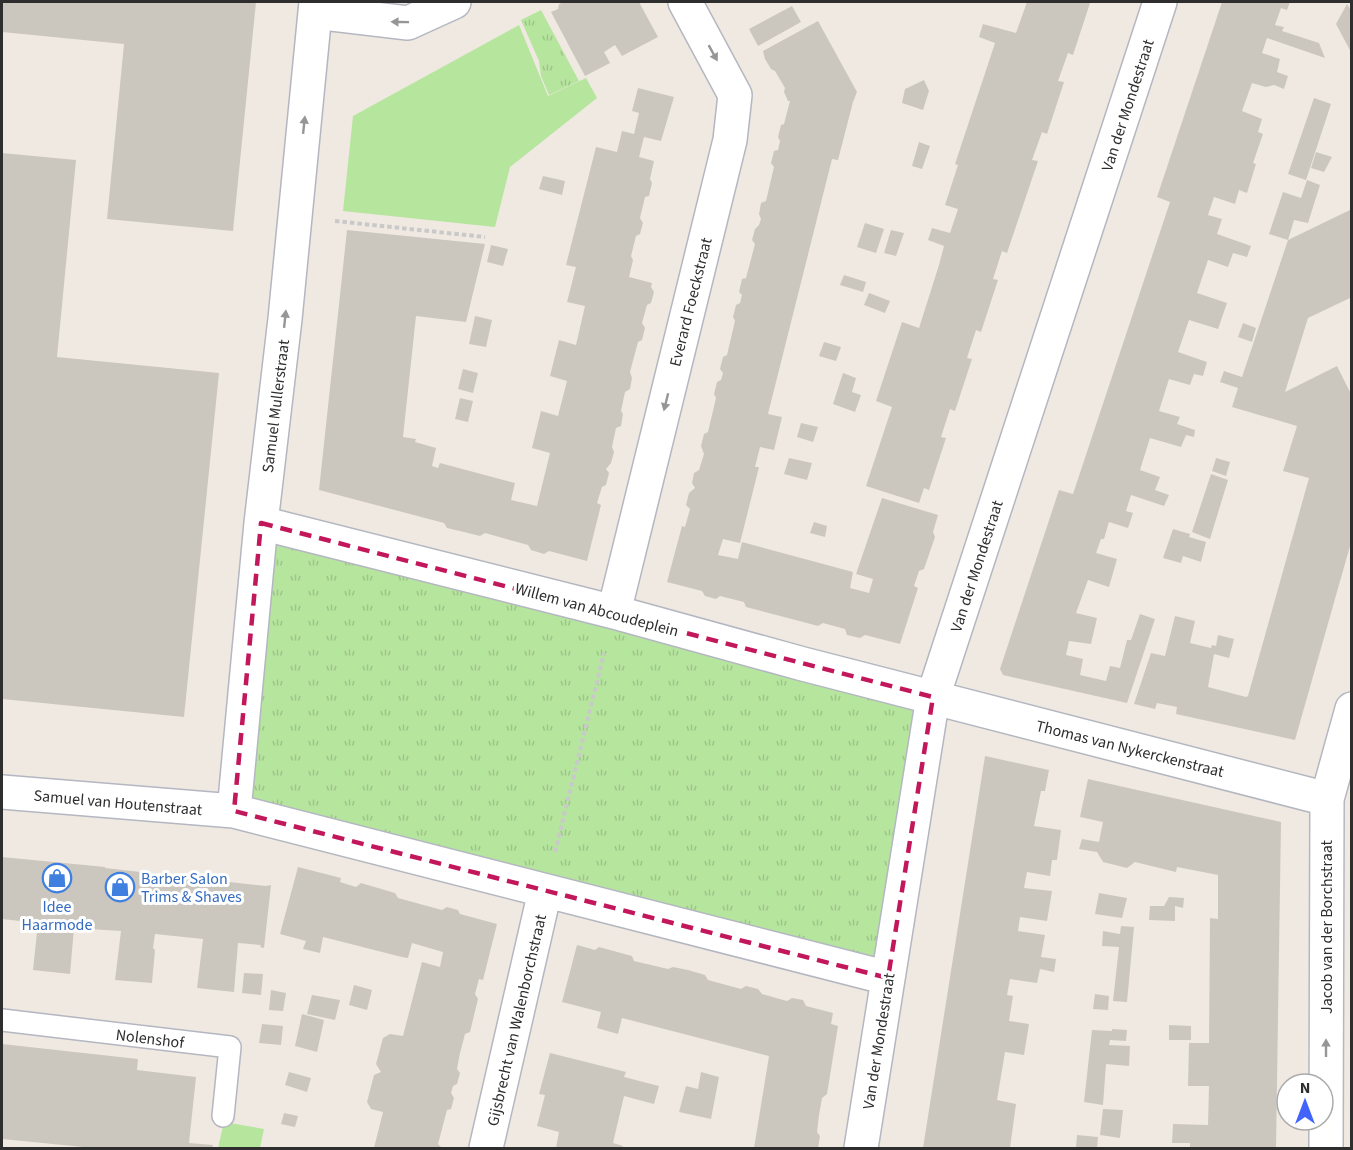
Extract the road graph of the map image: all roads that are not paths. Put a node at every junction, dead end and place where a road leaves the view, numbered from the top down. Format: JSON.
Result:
{"nodes":[{"id":1,"x":454,"y":2,"type":"edge"},
{"id":2,"x":685,"y":2,"type":"edge"},
{"id":3,"x":1160,"y":2,"type":"edge"},
{"id":4,"x":316,"y":7,"type":"edge"},
{"id":5,"x":261,"y":523,"type":"junction"},
{"id":6,"x":614,"y":612,"type":"junction"},
{"id":7,"x":933,"y":697,"type":"junction"},
{"id":8,"x":1352,"y":709,"type":"edge"},
{"id":9,"x":2,"y":792,"type":"edge"},
{"id":10,"x":1327,"y":799,"type":"junction"},
{"id":11,"x":234,"y":811,"type":"junction"},
{"id":12,"x":546,"y":891,"type":"junction"},
{"id":13,"x":888,"y":978,"type":"junction"},
{"id":14,"x":2,"y":1020,"type":"edge"},
{"id":15,"x":223,"y":1116,"type":"dead end"},
{"id":16,"x":1334,"y":1146,"type":"edge"},
{"id":17,"x":486,"y":1149,"type":"edge"},
{"id":18,"x":861,"y":1149,"type":"edge"}],
"edges":[{"from":1,"to":4,"type":"street","one_way":true},
{"from":2,"to":6,"type":"street","name":"Everard Foeckstraat","one_way":true},
{"from":3,"to":7,"type":"street","name":"Van der Mondestraat"},
{"from":5,"to":4,"type":"street","name":"Samuel Mullerstraat","one_way":true},
{"from":5,"to":6,"type":"street","name":"Willem van Abcoudeplein"},
{"from":5,"to":11,"type":"street","name":"Samuel Mullerstraat"},
{"from":6,"to":7,"type":"street","name":"Willem van Abcoudeplein"},
{"from":7,"to":10,"type":"street","name":"Thomas van Nykerckenstraat"},
{"from":7,"to":13,"type":"street","name":"Van der Mondestraat"},
{"from":8,"to":10,"type":"street","name":"Jacob van der Borchstraat"},
{"from":9,"to":11,"type":"street","name":"Samuel van Houtenstraat"},
{"from":16,"to":10,"type":"street","name":"Jacob van der Borchstraat","one_way":true},
{"from":11,"to":12,"type":"street"},
{"from":12,"to":13,"type":"street"},
{"from":12,"to":17,"type":"street","name":"Gijsbrecht van Walenborchstraat"},
{"from":13,"to":18,"type":"street","name":"Van der Mondestraat"},
{"from":14,"to":15,"type":"lane","name":"Nolenshof"}]}
